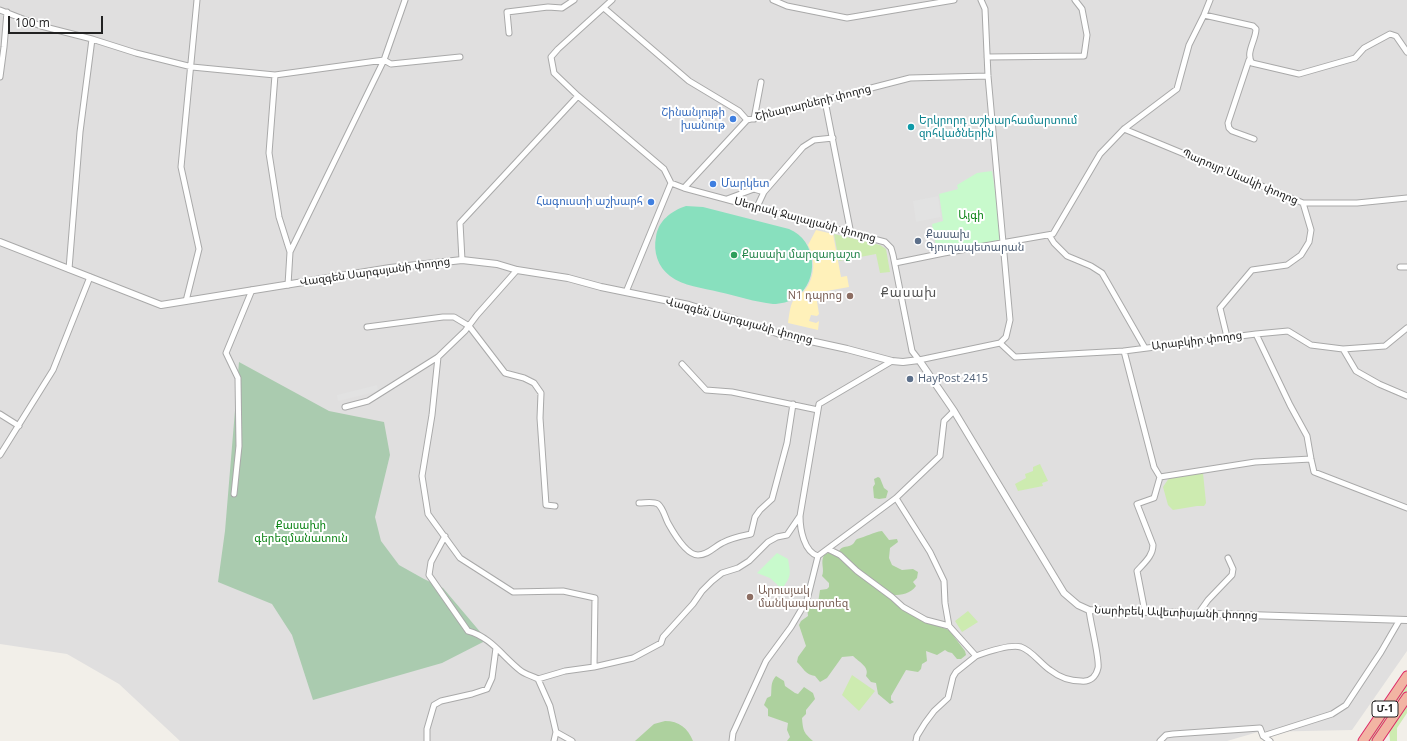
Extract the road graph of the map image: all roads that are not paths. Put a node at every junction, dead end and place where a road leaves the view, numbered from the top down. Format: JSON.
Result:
{"nodes":[{"id":1,"x":197,"y":0,"type":"edge"},
{"id":2,"x":405,"y":0,"type":"edge"},
{"id":3,"x":574,"y":0,"type":"edge"},
{"id":4,"x":612,"y":0,"type":"edge"},
{"id":5,"x":773,"y":0,"type":"edge"},
{"id":6,"x":954,"y":0,"type":"edge"},
{"id":7,"x":981,"y":0,"type":"edge"},
{"id":8,"x":1075,"y":0,"type":"edge"},
{"id":9,"x":1210,"y":0,"type":"edge"},
{"id":10,"x":604,"y":8,"type":"junction"},
{"id":11,"x":0,"y":10,"type":"edge"},
{"id":12,"x":7,"y":12,"type":"junction"},
{"id":13,"x":1204,"y":15,"type":"junction"},
{"id":14,"x":509,"y":33,"type":"dead end"},
{"id":15,"x":92,"y":39,"type":"junction"},
{"id":16,"x":1407,"y":52,"type":"edge"},
{"id":17,"x":460,"y":57,"type":"dead end"},
{"id":18,"x":987,"y":57,"type":"junction"},
{"id":19,"x":384,"y":60,"type":"junction"},
{"id":20,"x":1249,"y":60,"type":"junction"},
{"id":21,"x":192,"y":67,"type":"junction"},
{"id":22,"x":275,"y":75,"type":"junction"},
{"id":23,"x":988,"y":76,"type":"junction"},
{"id":24,"x":0,"y":77,"type":"edge"},
{"id":25,"x":760,"y":82,"type":"dead end"},
{"id":26,"x":578,"y":96,"type":"junction"},
{"id":27,"x":825,"y":101,"type":"junction"},
{"id":28,"x":754,"y":118,"type":"junction"},
{"id":29,"x":747,"y":120,"type":"junction"},
{"id":30,"x":1124,"y":129,"type":"junction"},
{"id":31,"x":833,"y":138,"type":"junction"},
{"id":32,"x":1254,"y":139,"type":"dead end"},
{"id":33,"x":671,"y":183,"type":"junction"},
{"id":34,"x":684,"y":188,"type":"junction"},
{"id":35,"x":764,"y":192,"type":"junction"},
{"id":36,"x":1407,"y":198,"type":"edge"},
{"id":37,"x":727,"y":199,"type":"junction"},
{"id":38,"x":1303,"y":203,"type":"junction"},
{"id":39,"x":757,"y":207,"type":"junction"},
{"id":40,"x":851,"y":234,"type":"junction"},
{"id":41,"x":1049,"y":235,"type":"junction"},
{"id":42,"x":0,"y":242,"type":"edge"},
{"id":43,"x":1003,"y":243,"type":"junction"},
{"id":44,"x":290,"y":252,"type":"junction"},
{"id":45,"x":462,"y":260,"type":"junction"},
{"id":46,"x":895,"y":263,"type":"junction"},
{"id":47,"x":1400,"y":267,"type":"dead end"},
{"id":48,"x":1407,"y":267,"type":"edge"},
{"id":49,"x":69,"y":269,"type":"junction"},
{"id":50,"x":517,"y":270,"type":"junction"},
{"id":51,"x":90,"y":277,"type":"junction"},
{"id":52,"x":288,"y":285,"type":"junction"},
{"id":53,"x":252,"y":290,"type":"junction"},
{"id":54,"x":626,"y":292,"type":"junction"},
{"id":55,"x":186,"y":301,"type":"junction"},
{"id":56,"x":469,"y":326,"type":"junction"},
{"id":57,"x":367,"y":327,"type":"dead end"},
{"id":58,"x":1407,"y":328,"type":"edge"},
{"id":59,"x":1256,"y":334,"type":"junction"},
{"id":60,"x":1227,"y":337,"type":"junction"},
{"id":61,"x":1000,"y":343,"type":"junction"},
{"id":62,"x":1145,"y":348,"type":"junction"},
{"id":63,"x":1343,"y":349,"type":"junction"},
{"id":64,"x":1124,"y":351,"type":"junction"},
{"id":65,"x":438,"y":357,"type":"junction"},
{"id":66,"x":919,"y":360,"type":"junction"},
{"id":67,"x":892,"y":361,"type":"junction"},
{"id":68,"x":682,"y":364,"type":"dead end"},
{"id":69,"x":1407,"y":396,"type":"edge"},
{"id":70,"x":793,"y":404,"type":"junction"},
{"id":71,"x":345,"y":407,"type":"dead end"},
{"id":72,"x":818,"y":410,"type":"junction"},
{"id":73,"x":954,"y":411,"type":"junction"},
{"id":74,"x":0,"y":414,"type":"edge"},
{"id":75,"x":19,"y":426,"type":"junction"},
{"id":76,"x":0,"y":455,"type":"edge"},
{"id":77,"x":1311,"y":459,"type":"junction"},
{"id":78,"x":1160,"y":477,"type":"junction"},
{"id":79,"x":234,"y":494,"type":"dead end"},
{"id":80,"x":896,"y":498,"type":"junction"},
{"id":81,"x":639,"y":503,"type":"dead end"},
{"id":82,"x":555,"y":506,"type":"dead end"},
{"id":83,"x":1407,"y":508,"type":"edge"},
{"id":84,"x":800,"y":516,"type":"junction"},
{"id":85,"x":445,"y":536,"type":"junction"},
{"id":86,"x":828,"y":548,"type":"junction"},
{"id":87,"x":818,"y":556,"type":"junction"},
{"id":88,"x":1228,"y":558,"type":"dead end"},
{"id":89,"x":1089,"y":610,"type":"junction"},
{"id":90,"x":1146,"y":612,"type":"junction"},
{"id":91,"x":1198,"y":614,"type":"junction"},
{"id":92,"x":1407,"y":620,"type":"edge"},
{"id":93,"x":1399,"y":621,"type":"junction"},
{"id":94,"x":949,"y":626,"type":"junction"},
{"id":95,"x":1407,"y":627,"type":"edge"},
{"id":96,"x":496,"y":648,"type":"junction"},
{"id":97,"x":976,"y":656,"type":"junction"},
{"id":98,"x":594,"y":667,"type":"junction"},
{"id":99,"x":1407,"y":676,"type":"edge"},
{"id":100,"x":538,"y":679,"type":"junction"},
{"id":101,"x":1407,"y":697,"type":"edge"},
{"id":102,"x":556,"y":732,"type":"junction"},
{"id":103,"x":1263,"y":736,"type":"junction"},
{"id":104,"x":427,"y":741,"type":"edge"},
{"id":105,"x":554,"y":741,"type":"edge"},
{"id":106,"x":572,"y":741,"type":"edge"},
{"id":107,"x":732,"y":741,"type":"edge"},
{"id":108,"x":916,"y":741,"type":"edge"},
{"id":109,"x":1160,"y":741,"type":"edge"},
{"id":110,"x":1270,"y":741,"type":"edge"},
{"id":111,"x":1363,"y":741,"type":"edge"},
{"id":112,"x":1377,"y":741,"type":"edge"}],
"edges":[{"from":1,"to":21,"type":"street"},
{"from":2,"to":19,"type":"street"},
{"from":3,"to":14,"type":"street"},
{"from":4,"to":10,"type":"street"},
{"from":5,"to":6,"type":"street"},
{"from":7,"to":18,"type":"street"},
{"from":8,"to":18,"type":"street"},
{"from":9,"to":13,"type":"street"},
{"from":10,"to":26,"type":"street"},
{"from":10,"to":29,"type":"street","name":"Շինարարների փողոց"},
{"from":11,"to":12,"type":"street"},
{"from":12,"to":15,"type":"street"},
{"from":12,"to":24,"type":"street"},
{"from":13,"to":20,"type":"street"},
{"from":13,"to":30,"type":"street"},
{"from":15,"to":21,"type":"street"},
{"from":15,"to":49,"type":"street"},
{"from":16,"to":20,"type":"street"},
{"from":17,"to":19,"type":"street"},
{"from":18,"to":23,"type":"street"},
{"from":19,"to":22,"type":"street"},
{"from":19,"to":44,"type":"street"},
{"from":20,"to":32,"type":"street"},
{"from":21,"to":22,"type":"street"},
{"from":21,"to":55,"type":"street"},
{"from":22,"to":44,"type":"street"},
{"from":23,"to":27,"type":"street","name":"Շինարարների փողոց"},
{"from":23,"to":43,"type":"street"},
{"from":25,"to":28,"type":"street"},
{"from":26,"to":33,"type":"street"},
{"from":26,"to":45,"type":"street"},
{"from":27,"to":28,"type":"street","name":"Շինարարների փողոց"},
{"from":27,"to":31,"type":"street"},
{"from":28,"to":29,"type":"street","name":"Շինարարների փողոց"},
{"from":29,"to":34,"type":"street"},
{"from":30,"to":38,"type":"street","name":"Պարույր Սևակի փողոց"},
{"from":30,"to":41,"type":"street"},
{"from":31,"to":35,"type":"street"},
{"from":31,"to":40,"type":"street"},
{"from":33,"to":34,"type":"street","name":"Սեդրակ Ջալալյանի փողոց"},
{"from":33,"to":54,"type":"street"},
{"from":34,"to":37,"type":"street","name":"Սեդրակ Ջալալյանի փողոց"},
{"from":35,"to":37,"type":"street"},
{"from":35,"to":39,"type":"street"},
{"from":36,"to":38,"type":"street","name":"Պարույր Սևակի փողոց"},
{"from":37,"to":39,"type":"street","name":"Սեդրակ Ջալալյանի փողոց"},
{"from":38,"to":60,"type":"street"},
{"from":39,"to":40,"type":"street","name":"Սեդրակ Ջալալյանի փողոց"},
{"from":40,"to":46,"type":"street","name":"Սեդրակ Ջալալյանի փողոց"},
{"from":41,"to":43,"type":"street"},
{"from":41,"to":62,"type":"street"},
{"from":42,"to":49,"type":"street","name":"Վազգեն Սարգսյանի փողոց"},
{"from":43,"to":46,"type":"street"},
{"from":43,"to":61,"type":"street"},
{"from":44,"to":52,"type":"street"},
{"from":45,"to":50,"type":"street","name":"Վազգեն Սարգսյանի փողոց"},
{"from":45,"to":52,"type":"street","name":"Վազգեն Սարգսյանի փողոց"},
{"from":46,"to":66,"type":"street","name":"Սեդրակ Ջալալյանի փողոց"},
{"from":47,"to":48,"type":"street"},
{"from":49,"to":51,"type":"street","name":"Վազգեն Սարգսյանի փողոց"},
{"from":50,"to":54,"type":"street","name":"Վազգեն Սարգսյանի փողոց"},
{"from":50,"to":56,"type":"street"},
{"from":51,"to":55,"type":"street","name":"Վազգեն Սարգսյանի փողոց"},
{"from":51,"to":75,"type":"street"},
{"from":52,"to":53,"type":"street","name":"Վազգեն Սարգսյանի փողոց"},
{"from":53,"to":55,"type":"street","name":"Վազգեն Սարգսյանի փողոց"},
{"from":53,"to":79,"type":"street"},
{"from":54,"to":67,"type":"street","name":"Վազգեն Սարգսյանի փողոց"},
{"from":56,"to":57,"type":"street"},
{"from":56,"to":65,"type":"street"},
{"from":56,"to":82,"type":"street"},
{"from":58,"to":63,"type":"street"},
{"from":59,"to":60,"type":"street","name":"Արաբկիր փողոց"},
{"from":59,"to":63,"type":"street"},
{"from":59,"to":77,"type":"street","name":"Արաբկիր փողոց"},
{"from":60,"to":62,"type":"street","name":"Արաբկիր փողոց"},
{"from":61,"to":64,"type":"street","name":"Արաբկիր փողոց"},
{"from":61,"to":66,"type":"street"},
{"from":62,"to":64,"type":"street","name":"Արաբկիր փողոց"},
{"from":63,"to":69,"type":"street"},
{"from":64,"to":78,"type":"street"},
{"from":65,"to":71,"type":"street"},
{"from":65,"to":85,"type":"street"},
{"from":66,"to":67,"type":"street","name":"Վազգեն Սարգսյանի փողոց"},
{"from":66,"to":73,"type":"street","name":"Նարիբեկ Ավետիսյանի փողոց"},
{"from":67,"to":72,"type":"street"},
{"from":68,"to":70,"type":"street"},
{"from":70,"to":72,"type":"street"},
{"from":70,"to":81,"type":"street"},
{"from":72,"to":84,"type":"street"},
{"from":73,"to":80,"type":"street"},
{"from":73,"to":89,"type":"street","name":"Նարիբեկ Ավետիսյանի փողոց"},
{"from":74,"to":75,"type":"street"},
{"from":75,"to":76,"type":"street"},
{"from":77,"to":78,"type":"street"},
{"from":77,"to":83,"type":"street","name":"Արաբկիր փողոց"},
{"from":78,"to":90,"type":"street"},
{"from":80,"to":86,"type":"street"},
{"from":80,"to":94,"type":"street"},
{"from":84,"to":87,"type":"street"},
{"from":84,"to":98,"type":"street"},
{"from":85,"to":96,"type":"street"},
{"from":85,"to":98,"type":"street"},
{"from":86,"to":87,"type":"street"},
{"from":86,"to":94,"type":"street"},
{"from":87,"to":107,"type":"street"},
{"from":88,"to":91,"type":"street"},
{"from":89,"to":90,"type":"street","name":"Նարիբեկ Ավետիսյանի փողոց"},
{"from":89,"to":97,"type":"street"},
{"from":90,"to":91,"type":"street","name":"Նարիբեկ Ավետիսյանի փողոց"},
{"from":91,"to":93,"type":"street","name":"Նարիբեկ Ավետիսյանի փողոց"},
{"from":92,"to":93,"type":"street","name":"Նարիբեկ Ավետիսյանի փողոց"},
{"from":93,"to":95,"type":"street"},
{"from":93,"to":103,"type":"street"},
{"from":94,"to":97,"type":"street"},
{"from":96,"to":100,"type":"street"},
{"from":96,"to":104,"type":"street"},
{"from":97,"to":108,"type":"street"},
{"from":98,"to":100,"type":"street"},
{"from":99,"to":111,"type":"highway","number":"Մ-1"},
{"from":100,"to":102,"type":"street"},
{"from":101,"to":112,"type":"highway","number":"Մ-1"},
{"from":102,"to":105,"type":"street"},
{"from":102,"to":106,"type":"street"},
{"from":103,"to":109,"type":"street"},
{"from":103,"to":110,"type":"street"}]}
